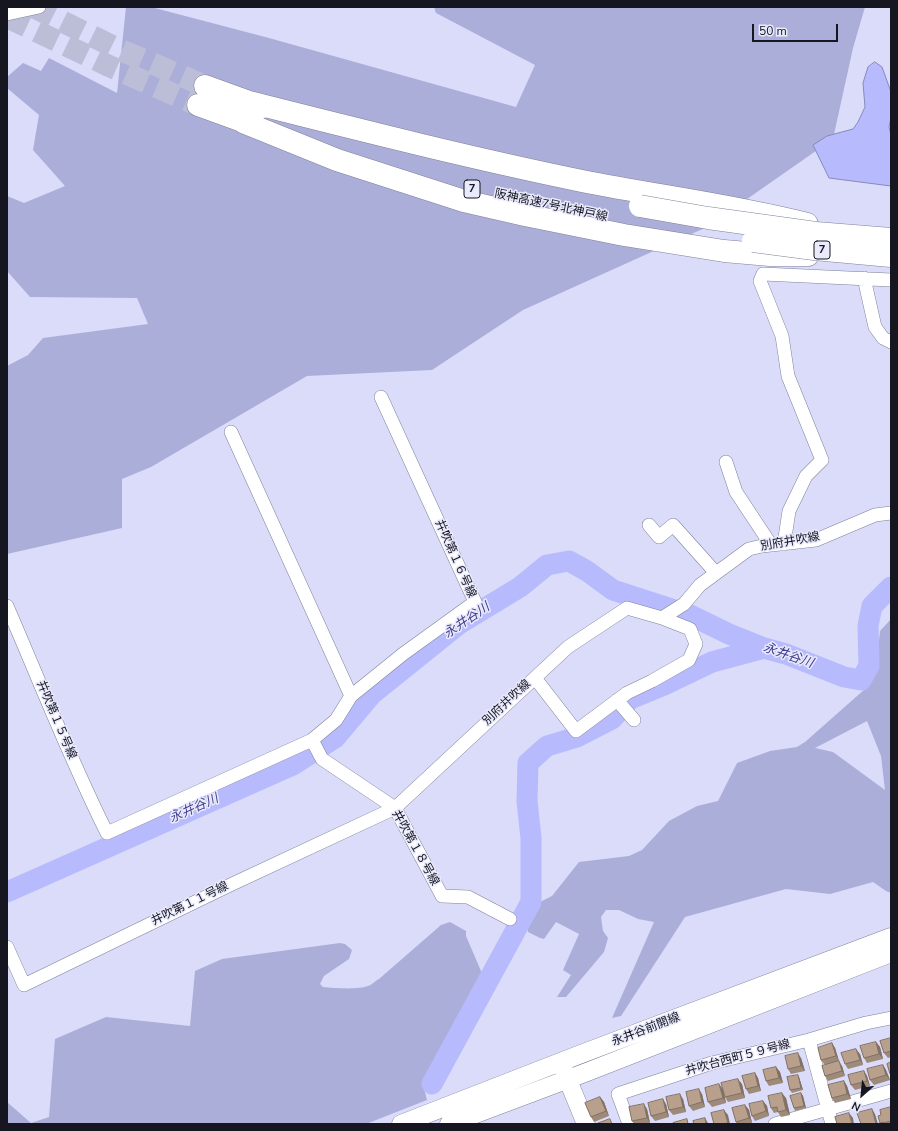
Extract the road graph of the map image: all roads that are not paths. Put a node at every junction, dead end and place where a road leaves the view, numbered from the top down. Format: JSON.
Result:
{"nodes":[{"id":1,"x":39,"y":7,"type":"edge"},
{"id":2,"x":7,"y":14,"type":"edge"},
{"id":3,"x":202,"y":95,"type":"tunnel mouth"},
{"id":4,"x":246,"y":112,"type":"junction"},
{"id":5,"x":891,"y":239,"type":"edge"},
{"id":6,"x":891,"y":243,"type":"edge"},
{"id":7,"x":891,"y":255,"type":"edge"},
{"id":8,"x":864,"y":278,"type":"junction"},
{"id":9,"x":891,"y":280,"type":"edge"},
{"id":10,"x":891,"y":342,"type":"edge"},
{"id":11,"x":380,"y":397,"type":"dead end"},
{"id":12,"x":232,"y":432,"type":"dead end"},
{"id":13,"x":726,"y":462,"type":"dead end"},
{"id":14,"x":891,"y":513,"type":"edge"},
{"id":15,"x":649,"y":525,"type":"dead end"},
{"id":16,"x":784,"y":544,"type":"junction"},
{"id":17,"x":770,"y":545,"type":"junction"},
{"id":18,"x":716,"y":573,"type":"junction"},
{"id":19,"x":7,"y":606,"type":"edge"},
{"id":20,"x":662,"y":618,"type":"junction"},
{"id":21,"x":535,"y":678,"type":"junction"},
{"id":22,"x":351,"y":696,"type":"junction"},
{"id":23,"x":313,"y":742,"type":"junction"},
{"id":24,"x":395,"y":808,"type":"junction"},
{"id":25,"x":108,"y":833,"type":"joint"},
{"id":26,"x":510,"y":920,"type":"dead end"},
{"id":27,"x":891,"y":937,"type":"edge"},
{"id":28,"x":7,"y":947,"type":"edge"},
{"id":29,"x":891,"y":953,"type":"edge"},
{"id":30,"x":891,"y":1018,"type":"edge"},
{"id":31,"x":809,"y":1040,"type":"junction"},
{"id":32,"x":560,"y":1062,"type":"junction"},
{"id":33,"x":568,"y":1079,"type":"junction"},
{"id":34,"x":891,"y":1091,"type":"edge"},
{"id":35,"x":827,"y":1108,"type":"junction"},
{"id":36,"x":401,"y":1124,"type":"edge"},
{"id":37,"x":450,"y":1124,"type":"edge"},
{"id":38,"x":586,"y":1124,"type":"edge"},
{"id":39,"x":629,"y":1124,"type":"edge"},
{"id":40,"x":775,"y":1124,"type":"edge"},
{"id":41,"x":832,"y":1124,"type":"edge"}],
"edges":[{"from":1,"to":2,"type":"street"},
{"from":3,"to":4,"type":"highway","name":"阪神高速7号北神戸線","number":"7"},
{"from":4,"to":5,"type":"highway","name":"阪神高速7号北神戸線","number":"7","bridge":true},
{"from":4,"to":6,"type":"highway"},
{"from":4,"to":7,"type":"highway","name":"阪神高速7号北神戸線","number":"7","bridge":true},
{"from":4,"to":7,"type":"highway"},
{"from":8,"to":9,"type":"street"},
{"from":8,"to":10,"type":"street"},
{"from":8,"to":16,"type":"street"},
{"from":11,"to":22,"type":"street","name":"井吹第１６号線"},
{"from":12,"to":22,"type":"street"},
{"from":13,"to":17,"type":"street"},
{"from":14,"to":16,"type":"street","name":"別府井吹線"},
{"from":15,"to":18,"type":"street"},
{"from":16,"to":17,"type":"street","name":"別府井吹線"},
{"from":17,"to":18,"type":"street","name":"別府井吹線"},
{"from":18,"to":20,"type":"street","name":"別府井吹線"},
{"from":19,"to":25,"type":"street","name":"井吹第１５号線"},
{"from":20,"to":21,"type":"street","name":"別府井吹線"},
{"from":20,"to":21,"type":"street"},
{"from":21,"to":24,"type":"street","name":"別府井吹線"},
{"from":22,"to":23,"type":"street","name":"井吹第１６号線"},
{"from":23,"to":24,"type":"street","name":"井吹第１８号線"},
{"from":23,"to":25,"type":"street","name":"井吹第１６号線"},
{"from":24,"to":26,"type":"street","name":"井吹第１８号線"},
{"from":24,"to":28,"type":"street","name":"井吹第１１号線"},
{"from":27,"to":32,"type":"street","name":"永井谷前開線"},
{"from":29,"to":33,"type":"street","name":"永井谷前開線"},
{"from":30,"to":31,"type":"street","name":"井吹台西町５９号線"},
{"from":31,"to":35,"type":"street"},
{"from":31,"to":39,"type":"street","name":"井吹台西町５９号線"},
{"from":32,"to":33,"type":"street"},
{"from":32,"to":36,"type":"street","name":"永井谷前開線"},
{"from":33,"to":37,"type":"street","name":"永井谷前開線"},
{"from":33,"to":38,"type":"street"},
{"from":34,"to":35,"type":"street"},
{"from":35,"to":40,"type":"street"},
{"from":35,"to":41,"type":"street"}]}
